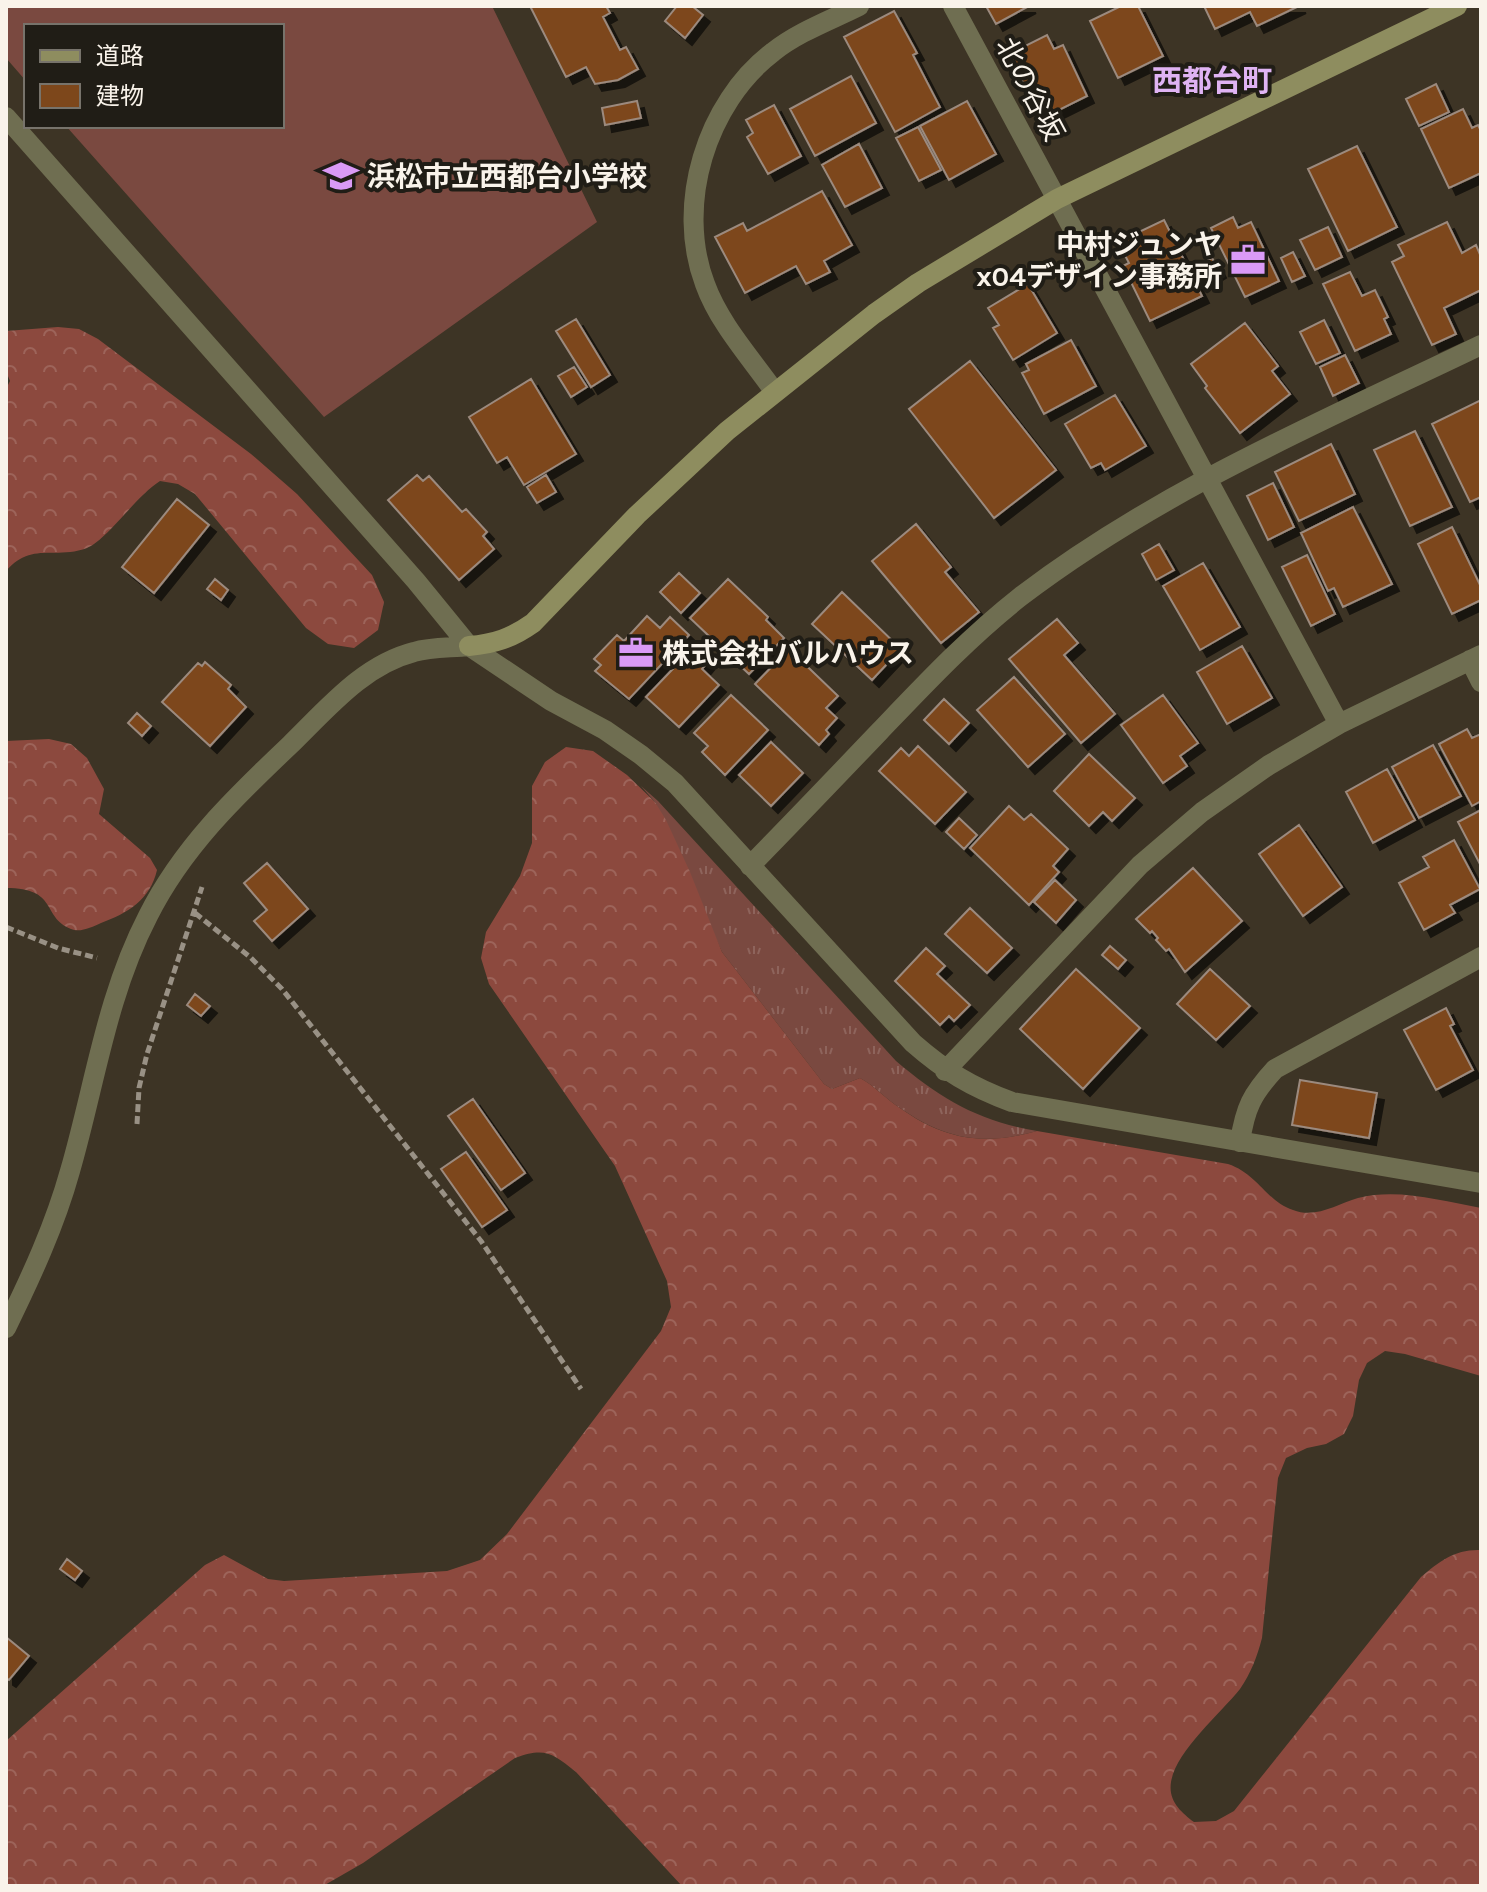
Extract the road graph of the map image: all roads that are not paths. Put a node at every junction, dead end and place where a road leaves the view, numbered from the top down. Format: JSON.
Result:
{"nodes":[{"id":1,"x":859,"y":6,"type":"edge"},
{"id":2,"x":953,"y":6,"type":"edge"},
{"id":3,"x":1457,"y":6,"type":"edge"},
{"id":4,"x":6,"y":117,"type":"edge"},
{"id":5,"x":1057,"y":199,"type":"junction"},
{"id":6,"x":1481,"y":345,"type":"edge"},
{"id":7,"x":774,"y":391,"type":"junction"},
{"id":8,"x":1207,"y":477,"type":"junction"},
{"id":9,"x":469,"y":646,"type":"junction"},
{"id":10,"x":1475,"y":657,"type":"edge"},
{"id":11,"x":1481,"y":682,"type":"edge"},
{"id":12,"x":1339,"y":724,"type":"junction"},
{"id":13,"x":750,"y":866,"type":"junction"},
{"id":14,"x":1481,"y":957,"type":"edge"},
{"id":15,"x":945,"y":1071,"type":"junction"},
{"id":16,"x":1240,"y":1142,"type":"junction"},
{"id":17,"x":1481,"y":1183,"type":"edge"},
{"id":18,"x":6,"y":1328,"type":"edge"}],
"edges":[{"from":1,"to":7,"type":"street"},
{"from":2,"to":5,"type":"street","name":"北の谷坂"},
{"from":3,"to":5,"type":"street"},
{"from":4,"to":9,"type":"street"},
{"from":5,"to":7,"type":"street"},
{"from":5,"to":8,"type":"street","name":"北の谷坂"},
{"from":6,"to":8,"type":"street"},
{"from":7,"to":9,"type":"street"},
{"from":8,"to":12,"type":"street","name":"北の谷坂"},
{"from":8,"to":13,"type":"street"},
{"from":9,"to":13,"type":"street"},
{"from":9,"to":18,"type":"street"},
{"from":10,"to":11,"type":"street"},
{"from":10,"to":12,"type":"street"},
{"from":12,"to":15,"type":"street"},
{"from":13,"to":15,"type":"street"},
{"from":14,"to":16,"type":"street"},
{"from":15,"to":16,"type":"street"},
{"from":16,"to":17,"type":"street"}]}
